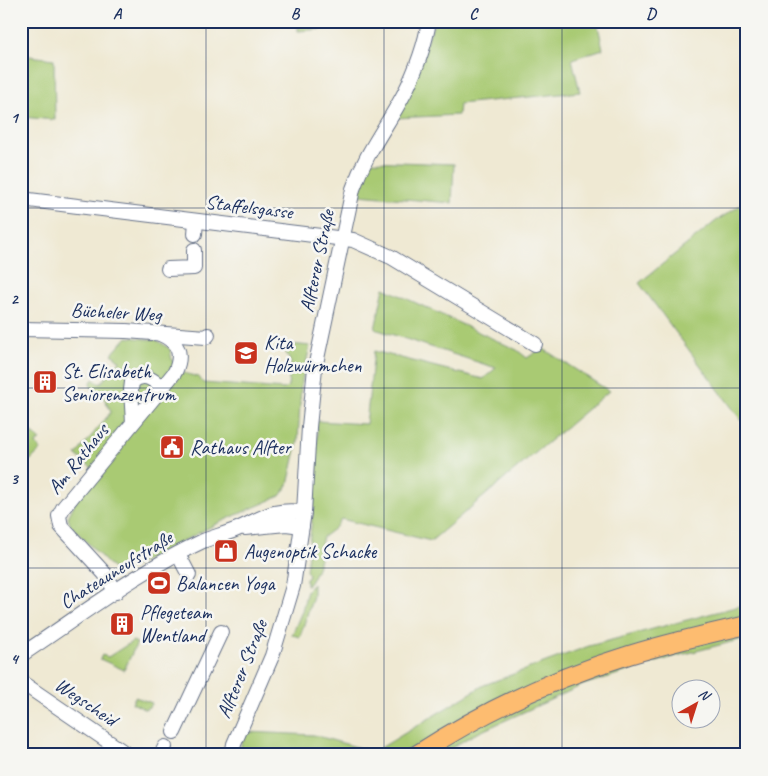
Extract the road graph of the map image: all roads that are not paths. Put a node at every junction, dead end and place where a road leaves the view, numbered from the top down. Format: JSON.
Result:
{"nodes":[{"id":1,"x":429,"y":21,"type":"edge"},
{"id":2,"x":21,"y":199,"type":"edge"},
{"id":3,"x":342,"y":239,"type":"junction"},
{"id":4,"x":194,"y":250,"type":"dead end"},
{"id":5,"x":168,"y":269,"type":"dead end"},
{"id":6,"x":21,"y":328,"type":"edge"},
{"id":7,"x":160,"y":334,"type":"junction"},
{"id":8,"x":208,"y":336,"type":"dead end"},
{"id":9,"x":535,"y":344,"type":"dead end"},
{"id":10,"x":162,"y":387,"type":"junction"},
{"id":11,"x":133,"y":422,"type":"junction"},
{"id":12,"x":303,"y":519,"type":"junction"},
{"id":13,"x":178,"y":554,"type":"junction"},
{"id":14,"x":188,"y":575,"type":"dead end"},
{"id":15,"x":116,"y":592,"type":"junction"},
{"id":16,"x":747,"y":625,"type":"edge"},
{"id":17,"x":221,"y":632,"type":"dead end"},
{"id":18,"x":21,"y":655,"type":"edge"},
{"id":19,"x":21,"y":682,"type":"edge"},
{"id":20,"x":174,"y":732,"type":"dead end"},
{"id":21,"x":128,"y":755,"type":"edge"},
{"id":22,"x":232,"y":755,"type":"edge"},
{"id":23,"x":416,"y":755,"type":"edge"}],
"edges":[{"from":1,"to":3,"type":"street","name":"Alfterer Straße"},
{"from":2,"to":3,"type":"street","name":"Staffelsgasse"},
{"from":3,"to":9,"type":"street","name":"Staffelsgasse"},
{"from":3,"to":12,"type":"street","name":"Alfterer Straße"},
{"from":4,"to":5,"type":"street"},
{"from":6,"to":7,"type":"street","name":"Bücheler Weg"},
{"from":7,"to":8,"type":"street","name":"Bücheler Weg"},
{"from":7,"to":10,"type":"street","name":"Am Rathaus"},
{"from":10,"to":11,"type":"street","name":"Am Rathaus"},
{"from":10,"to":11,"type":"street","name":"Am Rathaus"},
{"from":11,"to":15,"type":"street","name":"Am Rathaus"},
{"from":12,"to":13,"type":"street","name":"Chateauneufstraße"},
{"from":12,"to":22,"type":"street","name":"Alfterer Straße"},
{"from":13,"to":14,"type":"street"},
{"from":13,"to":15,"type":"street","name":"Chateauneufstraße"},
{"from":15,"to":18,"type":"street","name":"Chateauneufstraße"},
{"from":16,"to":23,"type":"main road"},
{"from":17,"to":20,"type":"street"},
{"from":19,"to":21,"type":"street","name":"Wegscheid"}]}
